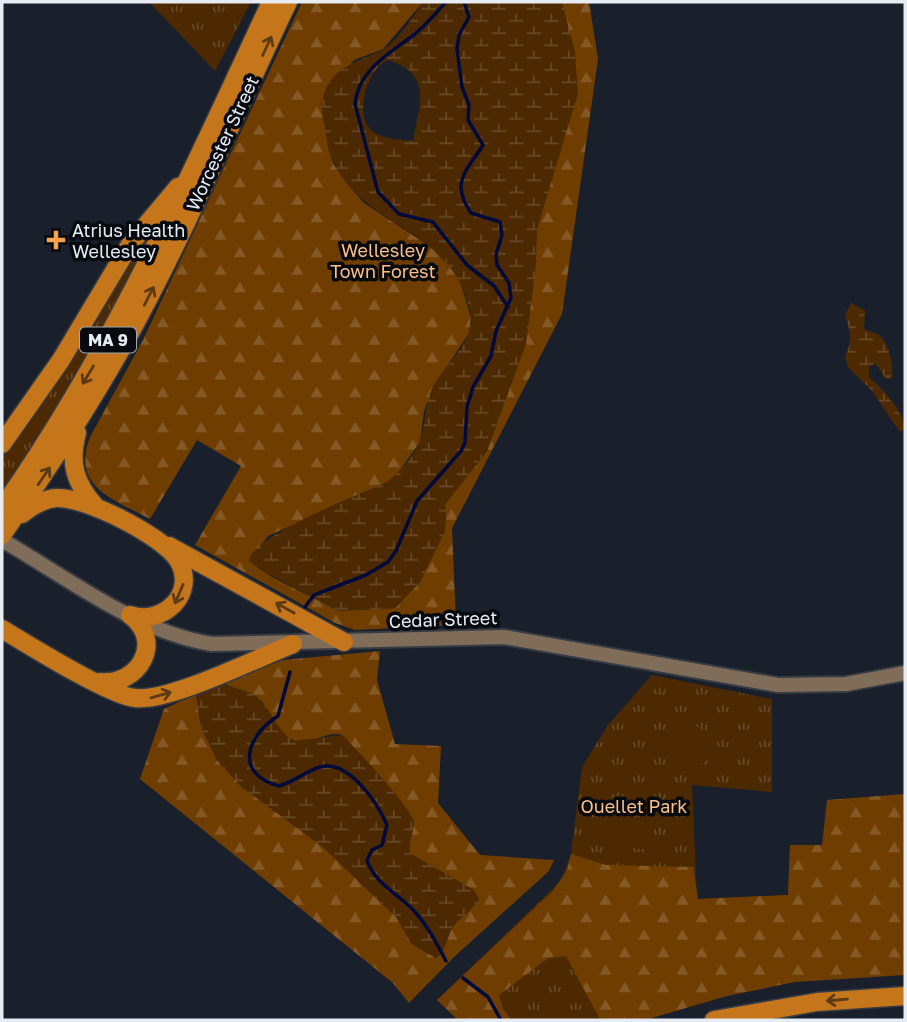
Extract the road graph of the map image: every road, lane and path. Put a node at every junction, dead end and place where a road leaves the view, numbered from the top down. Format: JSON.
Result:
{"nodes":[{"id":1,"x":271,"y":2,"type":"edge"},
{"id":2,"x":288,"y":2,"type":"edge"},
{"id":3,"x":197,"y":162,"type":"junction"},
{"id":4,"x":80,"y":420,"type":"junction"},
{"id":5,"x":2,"y":444,"type":"edge"},
{"id":6,"x":95,"y":506,"type":"junction"},
{"id":7,"x":2,"y":508,"type":"edge"},
{"id":8,"x":3,"y":535,"type":"edge"},
{"id":9,"x":160,"y":543,"type":"junction"},
{"id":10,"x":130,"y":614,"type":"junction"},
{"id":11,"x":2,"y":629,"type":"edge"},
{"id":12,"x":344,"y":642,"type":"junction"},
{"id":13,"x":293,"y":644,"type":"junction"},
{"id":14,"x":905,"y":673,"type":"edge"},
{"id":15,"x":97,"y":682,"type":"junction"},
{"id":16,"x":905,"y":996,"type":"edge"},
{"id":17,"x":714,"y":1020,"type":"edge"}],
"edges":[{"from":1,"to":3,"type":"highway","name":"Worcester Street","number":"MA 9"},
{"from":4,"to":2,"type":"highway","name":"Worcester Street","number":"MA 9","one_way":true},
{"from":3,"to":5,"type":"highway"},
{"from":3,"to":7,"type":"highway","name":"Worcester Street","number":"MA 9","one_way":true},
{"from":4,"to":6,"type":"highway"},
{"from":8,"to":4,"type":"highway","name":"Worcester Street","number":"MA 9","one_way":true},
{"from":6,"to":8,"type":"highway"},
{"from":6,"to":9,"type":"highway"},
{"from":8,"to":10,"type":"main road","name":"Cedar Street"},
{"from":9,"to":10,"type":"highway","one_way":true},
{"from":12,"to":9,"type":"highway","one_way":true},
{"from":10,"to":13,"type":"main road","name":"Cedar Street"},
{"from":10,"to":15,"type":"highway"},
{"from":11,"to":15,"type":"highway"},
{"from":12,"to":13,"type":"main road","name":"Cedar Street"},
{"from":12,"to":14,"type":"main road","name":"Cedar Street"},
{"from":15,"to":13,"type":"highway","one_way":true},
{"from":16,"to":17,"type":"highway","one_way":true}]}
